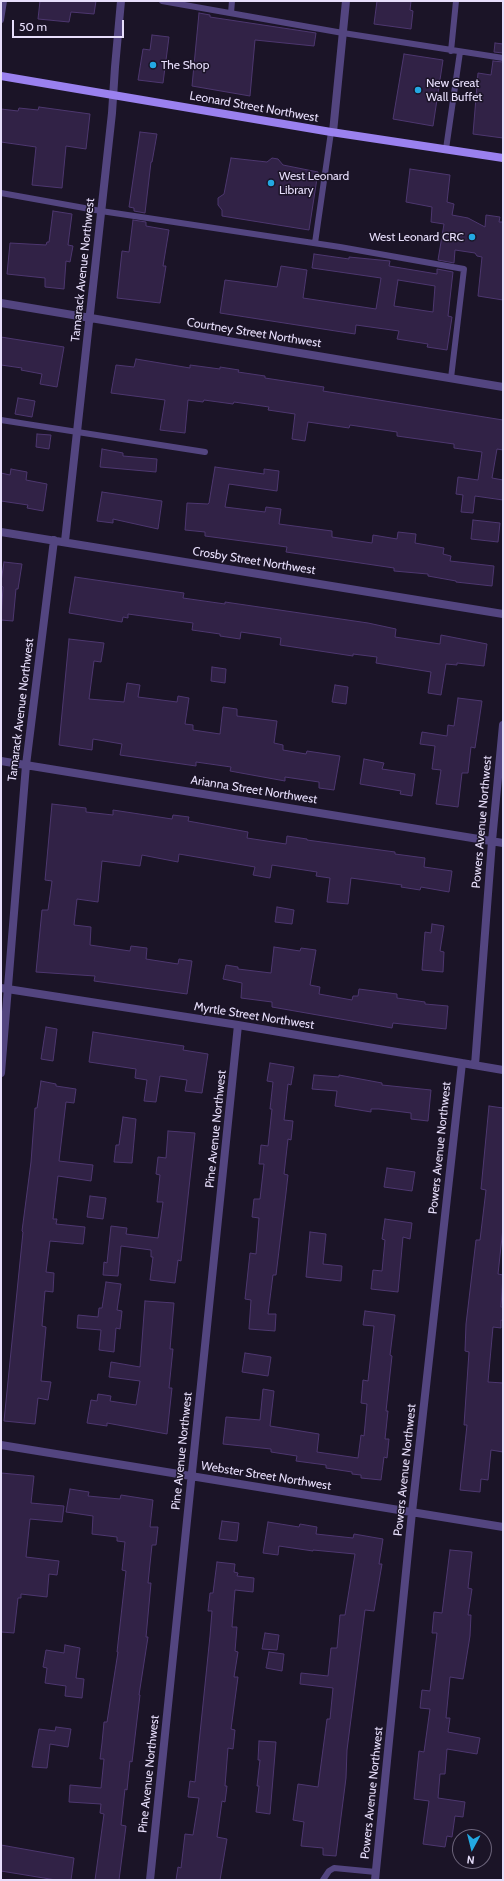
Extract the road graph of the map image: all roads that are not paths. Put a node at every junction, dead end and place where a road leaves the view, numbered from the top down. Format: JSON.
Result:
{"nodes":[{"id":1,"x":4,"y":1,"type":"edge"},
{"id":2,"x":122,"y":1,"type":"edge"},
{"id":3,"x":162,"y":1,"type":"edge"},
{"id":4,"x":232,"y":1,"type":"edge"},
{"id":5,"x":346,"y":1,"type":"edge"},
{"id":6,"x":456,"y":1,"type":"edge"},
{"id":7,"x":231,"y":13,"type":"junction"},
{"id":8,"x":1,"y":20,"type":"edge"},
{"id":9,"x":343,"y":33,"type":"junction"},
{"id":10,"x":451,"y":51,"type":"junction"},
{"id":11,"x":460,"y":52,"type":"junction"},
{"id":12,"x":503,"y":58,"type":"edge"},
{"id":13,"x":1,"y":76,"type":"edge"},
{"id":14,"x":113,"y":95,"type":"junction"},
{"id":15,"x":332,"y":132,"type":"junction"},
{"id":16,"x":446,"y":150,"type":"junction"},
{"id":17,"x":503,"y":158,"type":"edge"},
{"id":18,"x":1,"y":193,"type":"edge"},
{"id":19,"x":101,"y":211,"type":"junction"},
{"id":20,"x":315,"y":243,"type":"junction"},
{"id":21,"x":1,"y":304,"type":"edge"},
{"id":22,"x":90,"y":318,"type":"junction"},
{"id":23,"x":451,"y":378,"type":"junction"},
{"id":24,"x":503,"y":387,"type":"edge"},
{"id":25,"x":1,"y":420,"type":"edge"},
{"id":26,"x":77,"y":432,"type":"junction"},
{"id":27,"x":205,"y":452,"type":"dead end"},
{"id":28,"x":1,"y":532,"type":"edge"},
{"id":29,"x":54,"y":540,"type":"junction"},
{"id":30,"x":65,"y":542,"type":"junction"},
{"id":31,"x":503,"y":614,"type":"edge"},
{"id":32,"x":503,"y":726,"type":"edge"},
{"id":33,"x":1,"y":761,"type":"edge"},
{"id":34,"x":26,"y":765,"type":"junction"},
{"id":35,"x":492,"y":841,"type":"junction"},
{"id":36,"x":503,"y":843,"type":"edge"},
{"id":37,"x":5,"y":989,"type":"edge"},
{"id":38,"x":238,"y":1025,"type":"junction"},
{"id":39,"x":462,"y":1063,"type":"junction"},
{"id":40,"x":475,"y":1065,"type":"junction"},
{"id":41,"x":503,"y":1070,"type":"edge"},
{"id":42,"x":1,"y":1074,"type":"edge"},
{"id":43,"x":1,"y":1445,"type":"edge"},
{"id":44,"x":192,"y":1476,"type":"junction"},
{"id":45,"x":412,"y":1512,"type":"junction"},
{"id":46,"x":503,"y":1527,"type":"edge"},
{"id":47,"x":376,"y":1876,"type":"edge"},
{"id":48,"x":150,"y":1880,"type":"edge"},
{"id":49,"x":323,"y":1880,"type":"edge"}],
"edges":[{"from":1,"to":8,"type":"lane"},
{"from":2,"to":14,"type":"street","name":"Tamarack Avenue Northwest"},
{"from":3,"to":7,"type":"lane"},
{"from":4,"to":7,"type":"lane"},
{"from":5,"to":9,"type":"street"},
{"from":6,"to":10,"type":"lane"},
{"from":7,"to":9,"type":"lane"},
{"from":9,"to":10,"type":"lane"},
{"from":9,"to":15,"type":"street"},
{"from":10,"to":11,"type":"lane"},
{"from":11,"to":12,"type":"lane"},
{"from":11,"to":16,"type":"lane"},
{"from":13,"to":14,"type":"main road","name":"Leonard Street Northwest"},
{"from":14,"to":15,"type":"main road","name":"Leonard Street Northwest"},
{"from":14,"to":19,"type":"street","name":"Tamarack Avenue Northwest"},
{"from":15,"to":16,"type":"main road","name":"Leonard Street Northwest"},
{"from":15,"to":20,"type":"lane"},
{"from":16,"to":17,"type":"main road","name":"Leonard Street Northwest"},
{"from":18,"to":19,"type":"lane"},
{"from":19,"to":20,"type":"lane"},
{"from":19,"to":22,"type":"street","name":"Tamarack Avenue Northwest"},
{"from":20,"to":23,"type":"lane"},
{"from":21,"to":22,"type":"street","name":"Courtney Street Northwest"},
{"from":22,"to":23,"type":"street","name":"Courtney Street Northwest"},
{"from":22,"to":26,"type":"street","name":"Tamarack Avenue Northwest"},
{"from":23,"to":24,"type":"street","name":"Courtney Street Northwest"},
{"from":25,"to":26,"type":"lane"},
{"from":26,"to":27,"type":"lane"},
{"from":26,"to":30,"type":"street","name":"Tamarack Avenue Northwest"},
{"from":28,"to":29,"type":"street","name":"Crosby Street Northwest"},
{"from":29,"to":30,"type":"street","name":"Crosby Street Northwest"},
{"from":29,"to":34,"type":"street","name":"Tamarack Avenue Northwest"},
{"from":30,"to":31,"type":"street","name":"Crosby Street Northwest"},
{"from":32,"to":35,"type":"street","name":"Powers Avenue Northwest"},
{"from":33,"to":34,"type":"street","name":"Arianna Street Northwest"},
{"from":34,"to":35,"type":"street","name":"Arianna Street Northwest"},
{"from":34,"to":37,"type":"street","name":"Tamarack Avenue Northwest"},
{"from":35,"to":36,"type":"street","name":"Arianna Street Northwest"},
{"from":35,"to":40,"type":"street","name":"Powers Avenue Northwest"},
{"from":37,"to":38,"type":"street","name":"Myrtle Street Northwest"},
{"from":37,"to":42,"type":"street","name":"Tamarack Avenue Northwest"},
{"from":38,"to":39,"type":"street","name":"Myrtle Street Northwest"},
{"from":38,"to":44,"type":"street","name":"Pine Avenue Northwest"},
{"from":39,"to":40,"type":"street","name":"Myrtle Street Northwest"},
{"from":39,"to":45,"type":"street","name":"Powers Avenue Northwest"},
{"from":40,"to":41,"type":"street","name":"Myrtle Street Northwest"},
{"from":43,"to":44,"type":"street","name":"Webster Street Northwest"},
{"from":44,"to":45,"type":"street","name":"Webster Street Northwest"},
{"from":44,"to":48,"type":"street","name":"Pine Avenue Northwest"},
{"from":45,"to":46,"type":"street","name":"Webster Street Northwest"},
{"from":45,"to":47,"type":"street","name":"Powers Avenue Northwest"},
{"from":47,"to":49,"type":"lane"}]}
